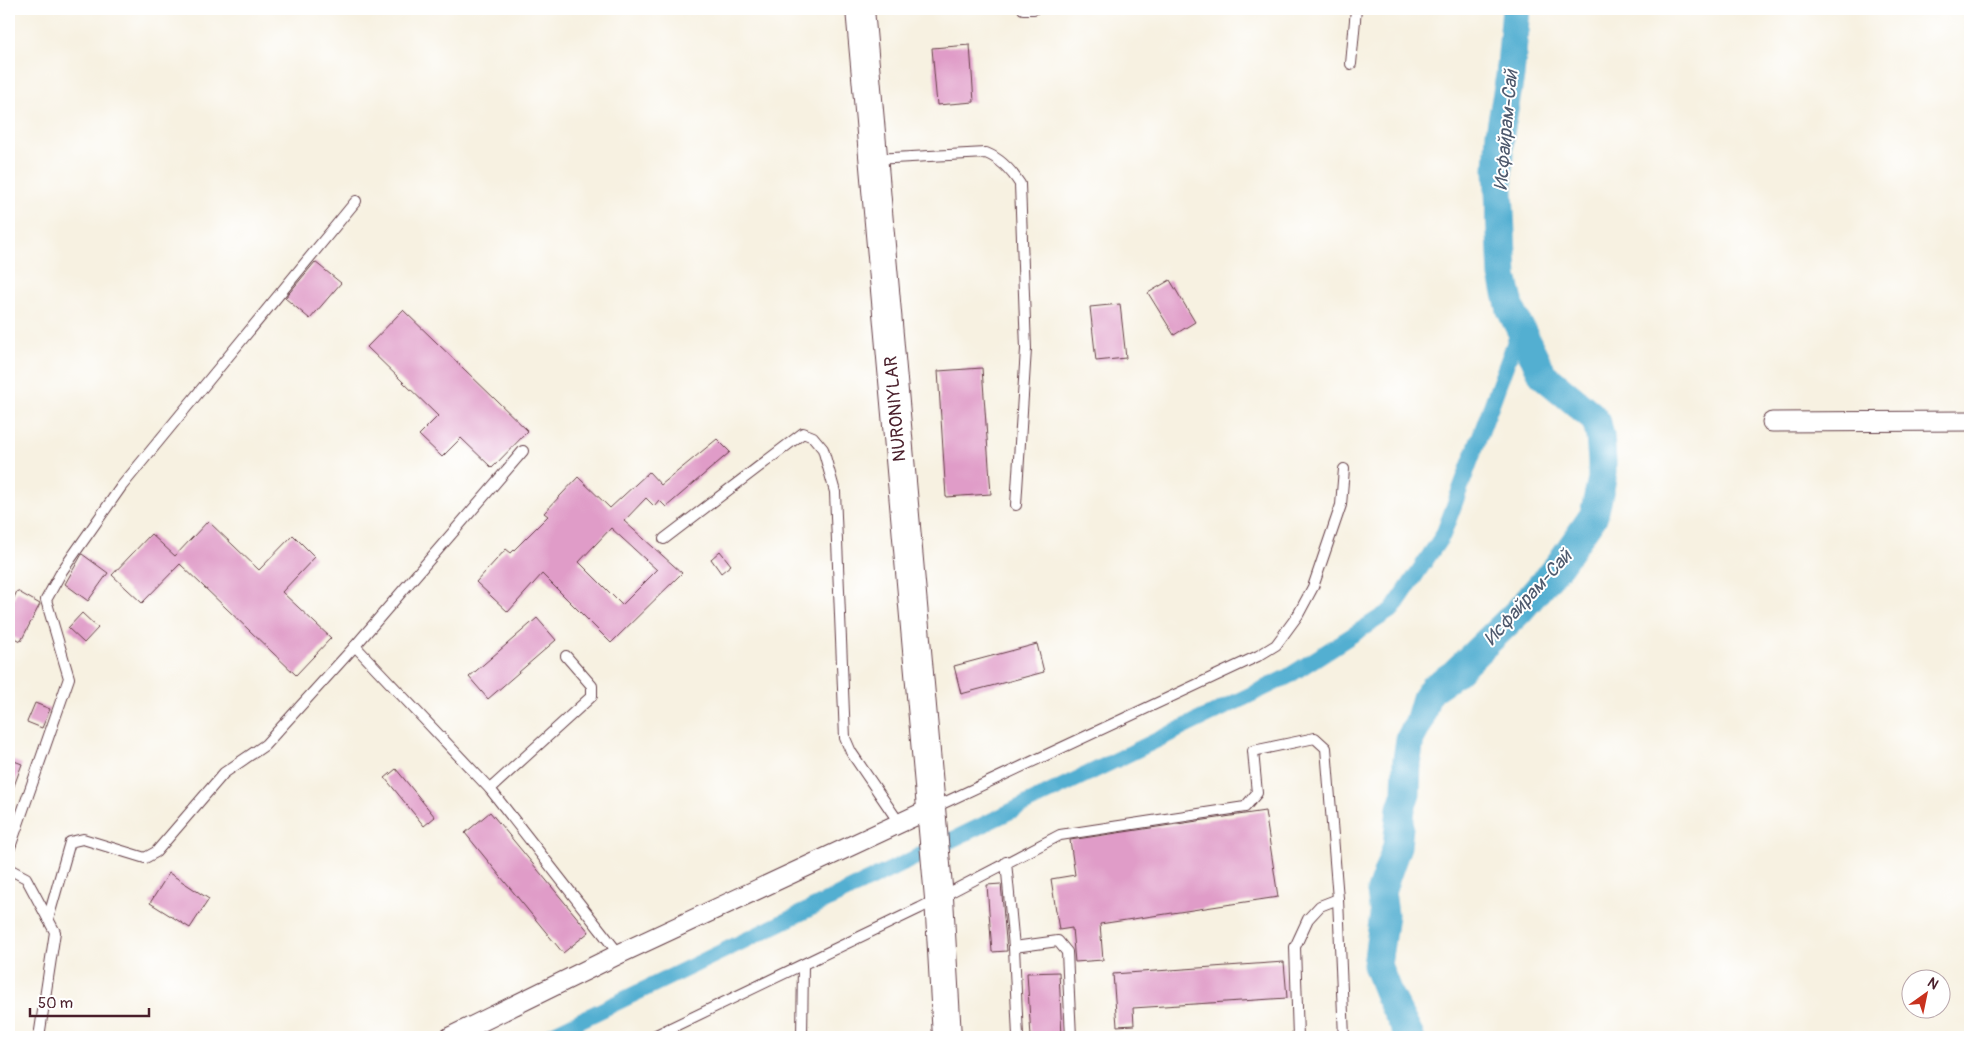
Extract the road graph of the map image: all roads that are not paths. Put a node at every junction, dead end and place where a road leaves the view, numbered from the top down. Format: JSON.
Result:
{"nodes":[{"id":1,"x":860,"y":9,"type":"edge"},
{"id":2,"x":1023,"y":9,"type":"edge"},
{"id":3,"x":1034,"y":9,"type":"edge"},
{"id":4,"x":1356,"y":9,"type":"edge"},
{"id":5,"x":1351,"y":64,"type":"dead end"},
{"id":6,"x":873,"y":159,"type":"junction"},
{"id":7,"x":356,"y":201,"type":"dead end"},
{"id":8,"x":1970,"y":421,"type":"edge"},
{"id":9,"x":1772,"y":422,"type":"dead end"},
{"id":10,"x":523,"y":451,"type":"dead end"},
{"id":11,"x":1344,"y":469,"type":"dead end"},
{"id":12,"x":1016,"y":505,"type":"dead end"},
{"id":13,"x":664,"y":539,"type":"dead end"},
{"id":14,"x":355,"y":646,"type":"junction"},
{"id":15,"x":566,"y":656,"type":"dead end"},
{"id":16,"x":490,"y":789,"type":"junction"},
{"id":17,"x":930,"y":809,"type":"junction"},
{"id":18,"x":900,"y":824,"type":"junction"},
{"id":19,"x":9,"y":850,"type":"edge"},
{"id":20,"x":1006,"y":862,"type":"junction"},
{"id":21,"x":9,"y":869,"type":"edge"},
{"id":22,"x":939,"y":898,"type":"junction"},
{"id":23,"x":1338,"y":899,"type":"junction"},
{"id":24,"x":48,"y":919,"type":"junction"},
{"id":25,"x":1014,"y":947,"type":"junction"},
{"id":26,"x":619,"y":954,"type":"junction"},
{"id":27,"x":803,"y":965,"type":"junction"},
{"id":28,"x":39,"y":1037,"type":"edge"},
{"id":29,"x":450,"y":1037,"type":"edge"},
{"id":30,"x":652,"y":1037,"type":"edge"},
{"id":31,"x":802,"y":1037,"type":"edge"},
{"id":32,"x":947,"y":1037,"type":"edge"},
{"id":33,"x":1018,"y":1037,"type":"edge"},
{"id":34,"x":1071,"y":1037,"type":"edge"},
{"id":35,"x":1298,"y":1037,"type":"edge"},
{"id":36,"x":1344,"y":1037,"type":"edge"}],
"edges":[{"from":1,"to":6,"type":"main road","name":"NURONIYLAR"},
{"from":2,"to":3,"type":"lane"},
{"from":4,"to":5,"type":"lane"},
{"from":6,"to":12,"type":"lane"},
{"from":6,"to":17,"type":"main road","name":"NURONIYLAR"},
{"from":7,"to":19,"type":"lane"},
{"from":8,"to":9,"type":"street"},
{"from":10,"to":14,"type":"lane"},
{"from":11,"to":17,"type":"lane"},
{"from":13,"to":18,"type":"lane"},
{"from":14,"to":16,"type":"lane"},
{"from":14,"to":24,"type":"lane"},
{"from":15,"to":16,"type":"lane"},
{"from":16,"to":26,"type":"lane"},
{"from":17,"to":18,"type":"street"},
{"from":17,"to":22,"type":"main road","name":"NURONIYLAR"},
{"from":18,"to":26,"type":"street"},
{"from":20,"to":22,"type":"lane"},
{"from":20,"to":23,"type":"lane"},
{"from":20,"to":25,"type":"lane"},
{"from":21,"to":24,"type":"lane"},
{"from":22,"to":27,"type":"lane"},
{"from":22,"to":32,"type":"main road","name":"NURONIYLAR"},
{"from":23,"to":35,"type":"lane"},
{"from":23,"to":36,"type":"lane"},
{"from":24,"to":28,"type":"lane"},
{"from":25,"to":33,"type":"lane"},
{"from":25,"to":34,"type":"lane"},
{"from":26,"to":29,"type":"street"},
{"from":27,"to":30,"type":"lane"},
{"from":27,"to":31,"type":"lane"}]}
